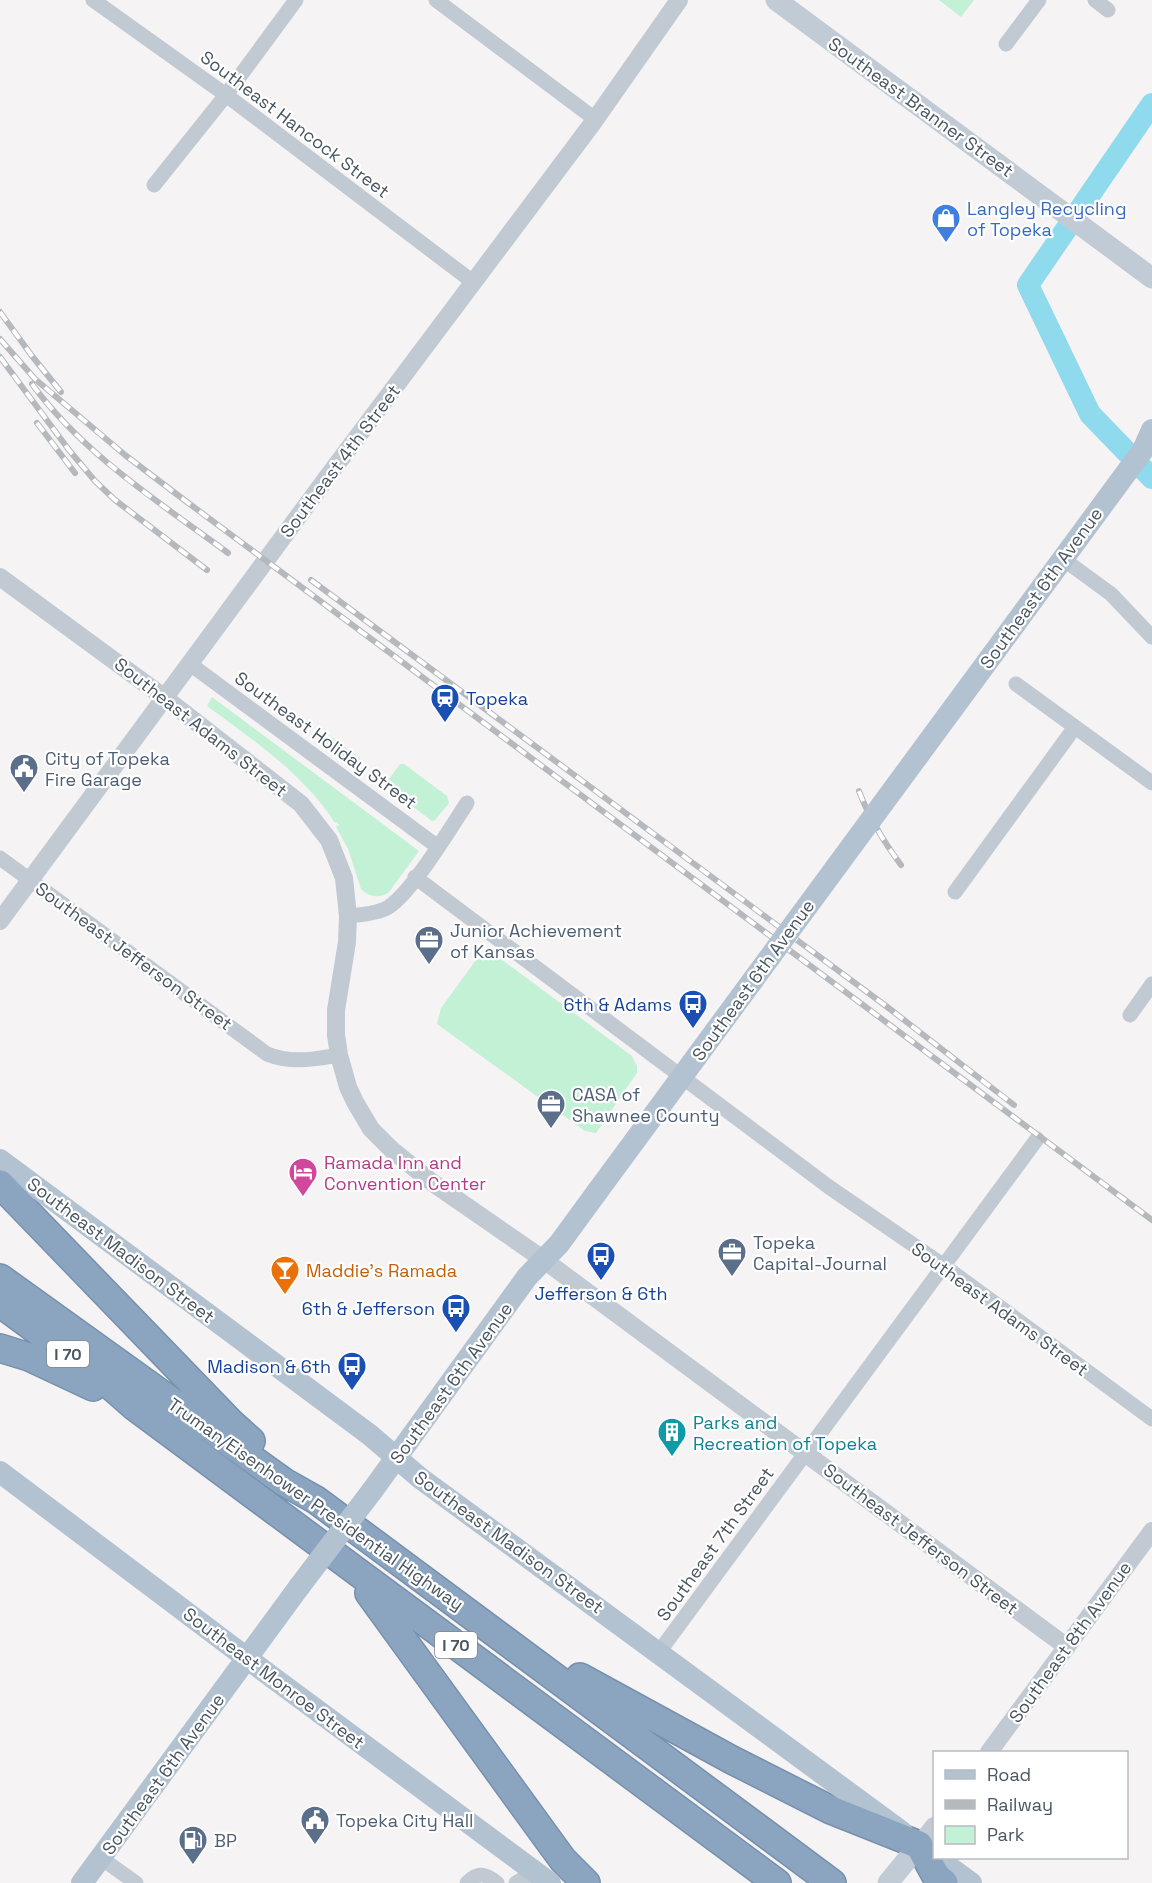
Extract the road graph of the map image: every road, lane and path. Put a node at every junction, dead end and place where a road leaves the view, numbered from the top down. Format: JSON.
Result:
{"nodes":[{"id":1,"x":93,"y":0,"type":"edge"},
{"id":2,"x":296,"y":0,"type":"edge"},
{"id":3,"x":436,"y":0,"type":"edge"},
{"id":4,"x":679,"y":0,"type":"edge"},
{"id":5,"x":776,"y":0,"type":"edge"},
{"id":6,"x":1038,"y":0,"type":"edge"},
{"id":7,"x":1095,"y":0,"type":"edge"},
{"id":8,"x":1108,"y":10,"type":"dead end"},
{"id":9,"x":1006,"y":44,"type":"dead end"},
{"id":10,"x":226,"y":95,"type":"junction"},
{"id":11,"x":595,"y":119,"type":"junction"},
{"id":12,"x":154,"y":185,"type":"dead end"},
{"id":13,"x":1152,"y":278,"type":"edge"},
{"id":14,"x":473,"y":282,"type":"junction"},
{"id":15,"x":1149,"y":441,"type":"edge"},
{"id":16,"x":1063,"y":559,"type":"junction"},
{"id":17,"x":0,"y":577,"type":"edge"},
{"id":18,"x":1152,"y":637,"type":"edge"},
{"id":19,"x":190,"y":664,"type":"junction"},
{"id":20,"x":1016,"y":684,"type":"dead end"},
{"id":21,"x":165,"y":698,"type":"junction"},
{"id":22,"x":1075,"y":726,"type":"junction"},
{"id":23,"x":1152,"y":783,"type":"edge"},
{"id":24,"x":467,"y":803,"type":"dead end"},
{"id":25,"x":438,"y":846,"type":"junction"},
{"id":26,"x":0,"y":858,"type":"edge"},
{"id":27,"x":415,"y":877,"type":"junction"},
{"id":28,"x":30,"y":881,"type":"junction"},
{"id":29,"x":955,"y":892,"type":"dead end"},
{"id":30,"x":348,"y":916,"type":"junction"},
{"id":31,"x":0,"y":921,"type":"edge"},
{"id":32,"x":1152,"y":984,"type":"edge"},
{"id":33,"x":1130,"y":1015,"type":"dead end"},
{"id":34,"x":339,"y":1055,"type":"junction"},
{"id":35,"x":1037,"y":1139,"type":"dead end"},
{"id":36,"x":0,"y":1160,"type":"edge"},
{"id":37,"x":0,"y":1184,"type":"edge"},
{"id":38,"x":544,"y":1260,"type":"junction"},
{"id":39,"x":944,"y":1266,"type":"junction"},
{"id":40,"x":0,"y":1278,"type":"edge"},
{"id":41,"x":0,"y":1303,"type":"edge"},
{"id":42,"x":0,"y":1348,"type":"edge"},
{"id":43,"x":135,"y":1407,"type":"junction"},
{"id":44,"x":1152,"y":1419,"type":"edge"},
{"id":45,"x":805,"y":1453,"type":"junction"},
{"id":46,"x":398,"y":1458,"type":"junction"},
{"id":47,"x":0,"y":1472,"type":"edge"},
{"id":48,"x":316,"y":1500,"type":"junction"},
{"id":49,"x":1152,"y":1531,"type":"edge"},
{"id":50,"x":348,"y":1566,"type":"junction"},
{"id":51,"x":471,"y":1614,"type":"junction"},
{"id":52,"x":1067,"y":1647,"type":"junction"},
{"id":53,"x":659,"y":1652,"type":"junction"},
{"id":54,"x":248,"y":1659,"type":"junction"},
{"id":55,"x":990,"y":1751,"type":"edge"},
{"id":56,"x":931,"y":1846,"type":"edge"},
{"id":57,"x":101,"y":1858,"type":"junction"},
{"id":58,"x":933,"y":1859,"type":"edge"},
{"id":59,"x":945,"y":1859,"type":"edge"},
{"id":60,"x":544,"y":1879,"type":"edge"},
{"id":61,"x":891,"y":1880,"type":"edge"},
{"id":62,"x":82,"y":1883,"type":"edge"},
{"id":63,"x":136,"y":1883,"type":"edge"},
{"id":64,"x":466,"y":1883,"type":"edge"},
{"id":65,"x":497,"y":1883,"type":"edge"},
{"id":66,"x":516,"y":1883,"type":"edge"},
{"id":67,"x":586,"y":1883,"type":"edge"},
{"id":68,"x":777,"y":1883,"type":"edge"},
{"id":69,"x":832,"y":1883,"type":"edge"},
{"id":70,"x":944,"y":1883,"type":"edge"},
{"id":71,"x":970,"y":1883,"type":"edge"}],
"edges":[{"from":1,"to":10,"type":"street","name":"Southeast Hancock Street"},
{"from":2,"to":10,"type":"street"},
{"from":3,"to":11,"type":"street"},
{"from":4,"to":11,"type":"street","name":"Southeast 4th Street"},
{"from":5,"to":13,"type":"main road","name":"Southeast Branner Street"},
{"from":6,"to":9,"type":"street"},
{"from":7,"to":8,"type":"street"},
{"from":10,"to":12,"type":"street"},
{"from":10,"to":14,"type":"street","name":"Southeast Hancock Street"},
{"from":11,"to":14,"type":"street","name":"Southeast 4th Street"},
{"from":14,"to":19,"type":"street","name":"Southeast 4th Street"},
{"from":15,"to":16,"type":"main road","name":"Southeast 6th Avenue"},
{"from":16,"to":18,"type":"street"},
{"from":16,"to":38,"type":"main road","name":"Southeast 6th Avenue","bridge":true},
{"from":17,"to":21,"type":"street","name":"Southeast Adams Street"},
{"from":19,"to":21,"type":"street","name":"Southeast 4th Street"},
{"from":19,"to":25,"type":"street","name":"Southeast Holiday Street"},
{"from":20,"to":22,"type":"street"},
{"from":21,"to":28,"type":"street","name":"Southeast 4th Street"},
{"from":21,"to":30,"type":"street","name":"Southeast Adams Street"},
{"from":22,"to":23,"type":"street"},
{"from":22,"to":29,"type":"street"},
{"from":24,"to":25,"type":"street"},
{"from":25,"to":27,"type":"street"},
{"from":26,"to":28,"type":"street","name":"Southeast Jefferson Street"},
{"from":27,"to":30,"type":"street"},
{"from":27,"to":39,"type":"street","name":"Southeast Adams Street"},
{"from":28,"to":31,"type":"street","name":"Southeast 4th Street"},
{"from":28,"to":34,"type":"street","name":"Southeast Jefferson Street"},
{"from":30,"to":34,"type":"street","name":"Southeast Adams Street"},
{"from":32,"to":33,"type":"street"},
{"from":34,"to":38,"type":"street","name":"Southeast Jefferson Street"},
{"from":35,"to":39,"type":"street","name":"Southeast 7th Street"},
{"from":36,"to":46,"type":"main road","name":"Southeast Madison Street"},
{"from":37,"to":48,"type":"highway"},
{"from":38,"to":45,"type":"street","name":"Southeast Jefferson Street"},
{"from":38,"to":46,"type":"main road","name":"Southeast 6th Avenue"},
{"from":39,"to":44,"type":"street","name":"Southeast Adams Street"},
{"from":39,"to":45,"type":"street","name":"Southeast 7th Street"},
{"from":40,"to":48,"type":"highway","name":"Truman/Eisenhower Presidential Highway","number":"I 70"},
{"from":41,"to":43,"type":"highway","name":"Truman/Eisenhower Presidential Highway","number":"I 70"},
{"from":42,"to":43,"type":"highway"},
{"from":43,"to":50,"type":"highway","name":"Truman/Eisenhower Presidential Highway","number":"I 70"},
{"from":45,"to":52,"type":"street","name":"Southeast Jefferson Street"},
{"from":45,"to":53,"type":"street","name":"Southeast 7th Street"},
{"from":46,"to":53,"type":"main road","name":"Southeast Madison Street"},
{"from":46,"to":54,"type":"main road","name":"Southeast 6th Avenue","bridge":true},
{"from":47,"to":54,"type":"main road","name":"Southeast Monroe Street"},
{"from":48,"to":51,"type":"highway","name":"Truman/Eisenhower Presidential Highway","number":"I 70"},
{"from":49,"to":52,"type":"street","name":"Southeast 8th Avenue"},
{"from":50,"to":67,"type":"highway"},
{"from":50,"to":68,"type":"highway","name":"Truman/Eisenhower Presidential Highway","number":"I 70"},
{"from":51,"to":56,"type":"highway"},
{"from":51,"to":69,"type":"highway","name":"Truman/Eisenhower Presidential Highway","number":"I 70"},
{"from":52,"to":55,"type":"street","name":"Southeast 8th Avenue"},
{"from":53,"to":56,"type":"main road","name":"Southeast Madison Street"},
{"from":54,"to":57,"type":"main road","name":"Southeast 6th Avenue"},
{"from":54,"to":60,"type":"main road","name":"Southeast Monroe Street"},
{"from":56,"to":61,"type":"main road"},
{"from":57,"to":62,"type":"main road","name":"Southeast 6th Avenue"},
{"from":57,"to":63,"type":"street"},
{"from":58,"to":70,"type":"highway"},
{"from":59,"to":71,"type":"main road","name":"Southeast Madison Street"},
{"from":60,"to":66,"type":"street"},
{"from":64,"to":65,"type":"street"}]}
